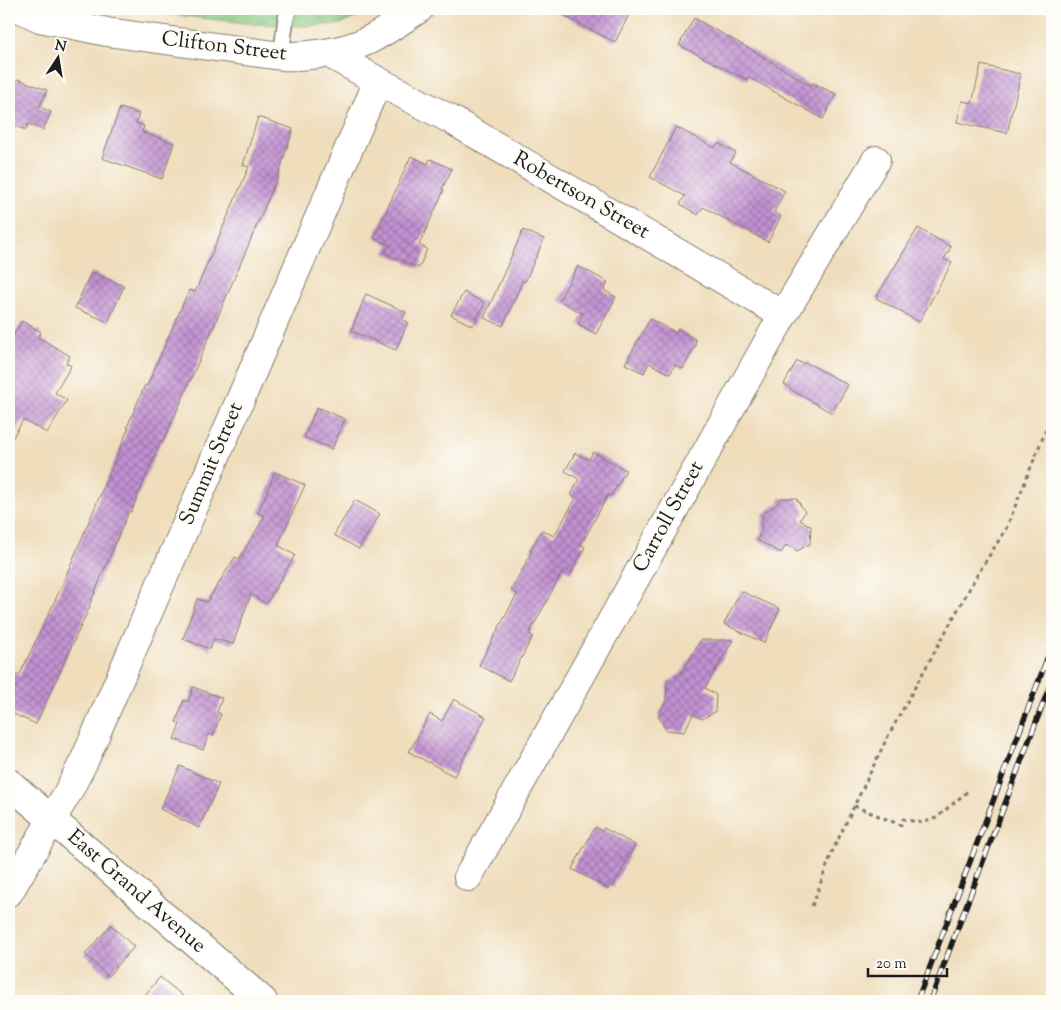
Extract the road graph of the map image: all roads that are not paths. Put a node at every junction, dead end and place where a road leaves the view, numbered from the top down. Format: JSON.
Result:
{"nodes":[{"id":1,"x":21,"y":9,"type":"edge"},
{"id":2,"x":289,"y":9,"type":"edge"},
{"id":3,"x":419,"y":9,"type":"edge"},
{"id":4,"x":328,"y":53,"type":"junction"},
{"id":5,"x":281,"y":56,"type":"junction"},
{"id":6,"x":378,"y":81,"type":"junction"},
{"id":7,"x":876,"y":160,"type":"dead end"},
{"id":8,"x":783,"y":315,"type":"junction"},
{"id":9,"x":9,"y":783,"type":"edge"},
{"id":10,"x":51,"y":820,"type":"junction"},
{"id":11,"x":468,"y":877,"type":"dead end"},
{"id":12,"x":9,"y":892,"type":"edge"},
{"id":13,"x":263,"y":1001,"type":"edge"}],
"edges":[{"from":1,"to":5,"type":"street","name":"Clifton Street"},
{"from":2,"to":5,"type":"lane"},
{"from":3,"to":4,"type":"street","name":"Clifton Street"},
{"from":4,"to":5,"type":"street","name":"Clifton Street"},
{"from":4,"to":6,"type":"street"},
{"from":6,"to":8,"type":"street","name":"Robertson Street"},
{"from":6,"to":10,"type":"street","name":"Summit Street"},
{"from":7,"to":8,"type":"street","name":"Carroll Street"},
{"from":8,"to":11,"type":"street","name":"Carroll Street"},
{"from":9,"to":10,"type":"street","name":"East Grand Avenue"},
{"from":10,"to":12,"type":"street","name":"Summit Street"},
{"from":10,"to":13,"type":"street","name":"East Grand Avenue"}]}
